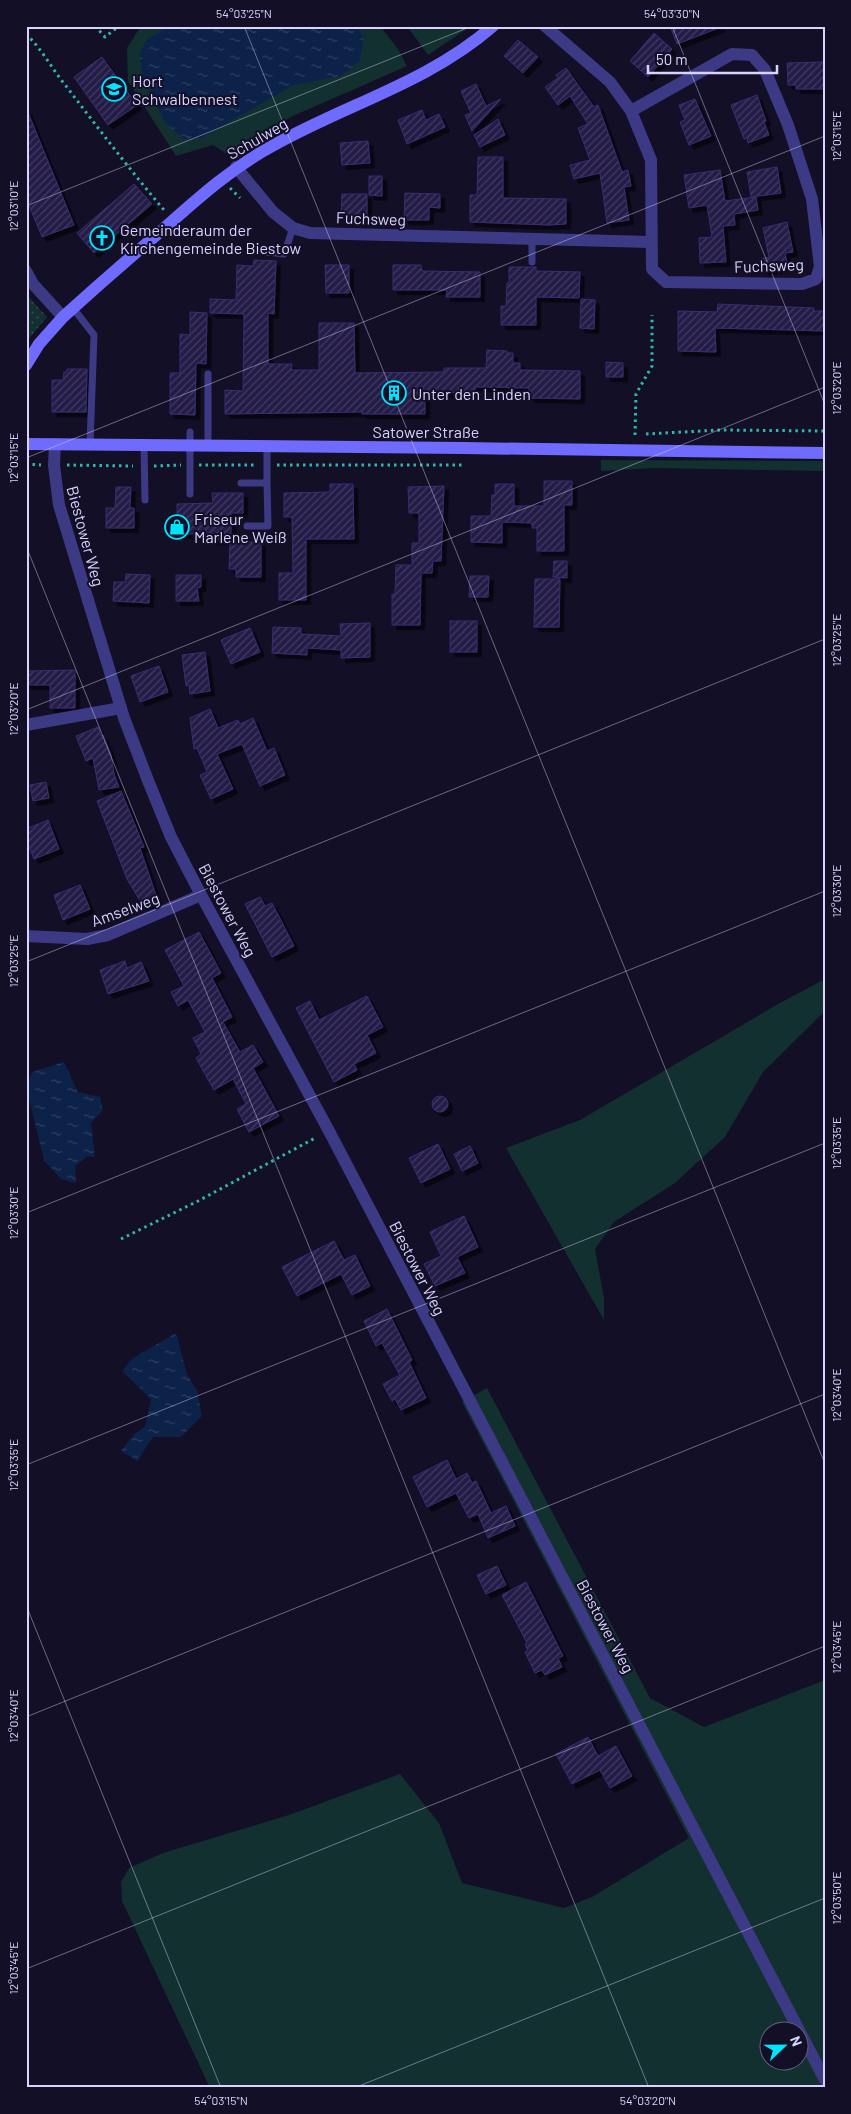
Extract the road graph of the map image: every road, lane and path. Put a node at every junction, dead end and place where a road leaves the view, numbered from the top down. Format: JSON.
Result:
{"nodes":[{"id":1,"x":95,"y":26,"type":"edge"},
{"id":2,"x":119,"y":26,"type":"edge"},
{"id":3,"x":493,"y":26,"type":"edge"},
{"id":4,"x":545,"y":26,"type":"edge"},
{"id":5,"x":26,"y":34,"type":"edge"},
{"id":6,"x":630,"y":111,"type":"junction"},
{"id":7,"x":236,"y":167,"type":"junction"},
{"id":8,"x":173,"y":220,"type":"junction"},
{"id":9,"x":293,"y":228,"type":"junction"},
{"id":10,"x":532,"y":239,"type":"junction"},
{"id":11,"x":652,"y":242,"type":"junction"},
{"id":12,"x":259,"y":251,"type":"dead end"},
{"id":13,"x":532,"y":262,"type":"dead end"},
{"id":14,"x":26,"y":271,"type":"edge"},
{"id":15,"x":29,"y":285,"type":"edge"},
{"id":16,"x":73,"y":308,"type":"junction"},
{"id":17,"x":652,"y":315,"type":"dead end"},
{"id":18,"x":63,"y":317,"type":"junction"},
{"id":19,"x":26,"y":365,"type":"edge"},
{"id":20,"x":208,"y":374,"type":"dead end"},
{"id":21,"x":825,"y":432,"type":"edge"},
{"id":22,"x":190,"y":438,"type":"junction"},
{"id":23,"x":26,"y":444,"type":"edge"},
{"id":24,"x":55,"y":444,"type":"junction"},
{"id":25,"x":90,"y":444,"type":"junction"},
{"id":26,"x":144,"y":445,"type":"junction"},
{"id":27,"x":208,"y":445,"type":"junction"},
{"id":28,"x":267,"y":446,"type":"junction"},
{"id":29,"x":825,"y":454,"type":"edge"},
{"id":30,"x":26,"y":464,"type":"edge"},
{"id":31,"x":463,"y":464,"type":"dead end"},
{"id":32,"x":54,"y":465,"type":"junction"},
{"id":33,"x":190,"y":465,"type":"junction"},
{"id":34,"x":267,"y":465,"type":"junction"},
{"id":35,"x":144,"y":466,"type":"junction"},
{"id":36,"x":241,"y":483,"type":"dead end"},
{"id":37,"x":267,"y":483,"type":"junction"},
{"id":38,"x":190,"y":494,"type":"dead end"},
{"id":39,"x":145,"y":500,"type":"dead end"},
{"id":40,"x":247,"y":526,"type":"dead end"},
{"id":41,"x":121,"y":708,"type":"junction"},
{"id":42,"x":26,"y":726,"type":"edge"},
{"id":43,"x":201,"y":895,"type":"junction"},
{"id":44,"x":26,"y":936,"type":"edge"},
{"id":45,"x":329,"y":1131,"type":"junction"},
{"id":46,"x":121,"y":1239,"type":"dead end"},
{"id":47,"x":825,"y":2080,"type":"edge"}],
"edges":[{"from":1,"to":2,"type":"path"},
{"from":3,"to":7,"type":"main road","name":"Schulweg"},
{"from":4,"to":6,"type":"street","name":"Fuchsweg"},
{"from":5,"to":8,"type":"path"},
{"from":6,"to":11,"type":"street","name":"Fuchsweg"},
{"from":6,"to":11,"type":"street","name":"Fuchsweg"},
{"from":7,"to":8,"type":"main road","name":"Schulweg"},
{"from":7,"to":9,"type":"street","name":"Fuchsweg"},
{"from":8,"to":16,"type":"main road","name":"Schulweg"},
{"from":9,"to":10,"type":"street","name":"Fuchsweg"},
{"from":9,"to":12,"type":"lane"},
{"from":10,"to":11,"type":"street","name":"Fuchsweg"},
{"from":10,"to":13,"type":"lane"},
{"from":14,"to":15,"type":"street"},
{"from":15,"to":18,"type":"street"},
{"from":16,"to":18,"type":"main road","name":"Schulweg"},
{"from":16,"to":25,"type":"lane"},
{"from":17,"to":21,"type":"path"},
{"from":18,"to":19,"type":"main road","name":"Schulweg"},
{"from":20,"to":27,"type":"lane"},
{"from":22,"to":26,"type":"main road","name":"Satower Straße"},
{"from":22,"to":27,"type":"main road","name":"Satower Straße"},
{"from":22,"to":33,"type":"lane"},
{"from":23,"to":24,"type":"main road","name":"Satower Straße"},
{"from":24,"to":25,"type":"main road","name":"Satower Straße"},
{"from":24,"to":32,"type":"street","name":"Biestower Weg"},
{"from":25,"to":26,"type":"main road","name":"Satower Straße"},
{"from":26,"to":35,"type":"lane"},
{"from":27,"to":28,"type":"main road","name":"Satower Straße"},
{"from":28,"to":29,"type":"main road","name":"Satower Straße"},
{"from":28,"to":34,"type":"lane"},
{"from":30,"to":32,"type":"path"},
{"from":31,"to":34,"type":"path"},
{"from":32,"to":35,"type":"path"},
{"from":32,"to":41,"type":"street","name":"Biestower Weg"},
{"from":33,"to":34,"type":"path"},
{"from":33,"to":35,"type":"path"},
{"from":33,"to":38,"type":"lane"},
{"from":34,"to":37,"type":"lane"},
{"from":35,"to":39,"type":"lane"},
{"from":36,"to":37,"type":"lane"},
{"from":37,"to":40,"type":"lane"},
{"from":41,"to":42,"type":"street"},
{"from":41,"to":43,"type":"street","name":"Biestower Weg"},
{"from":43,"to":44,"type":"street","name":"Amselweg"},
{"from":43,"to":45,"type":"street","name":"Biestower Weg"},
{"from":45,"to":46,"type":"path"},
{"from":45,"to":47,"type":"street","name":"Biestower Weg"}]}
